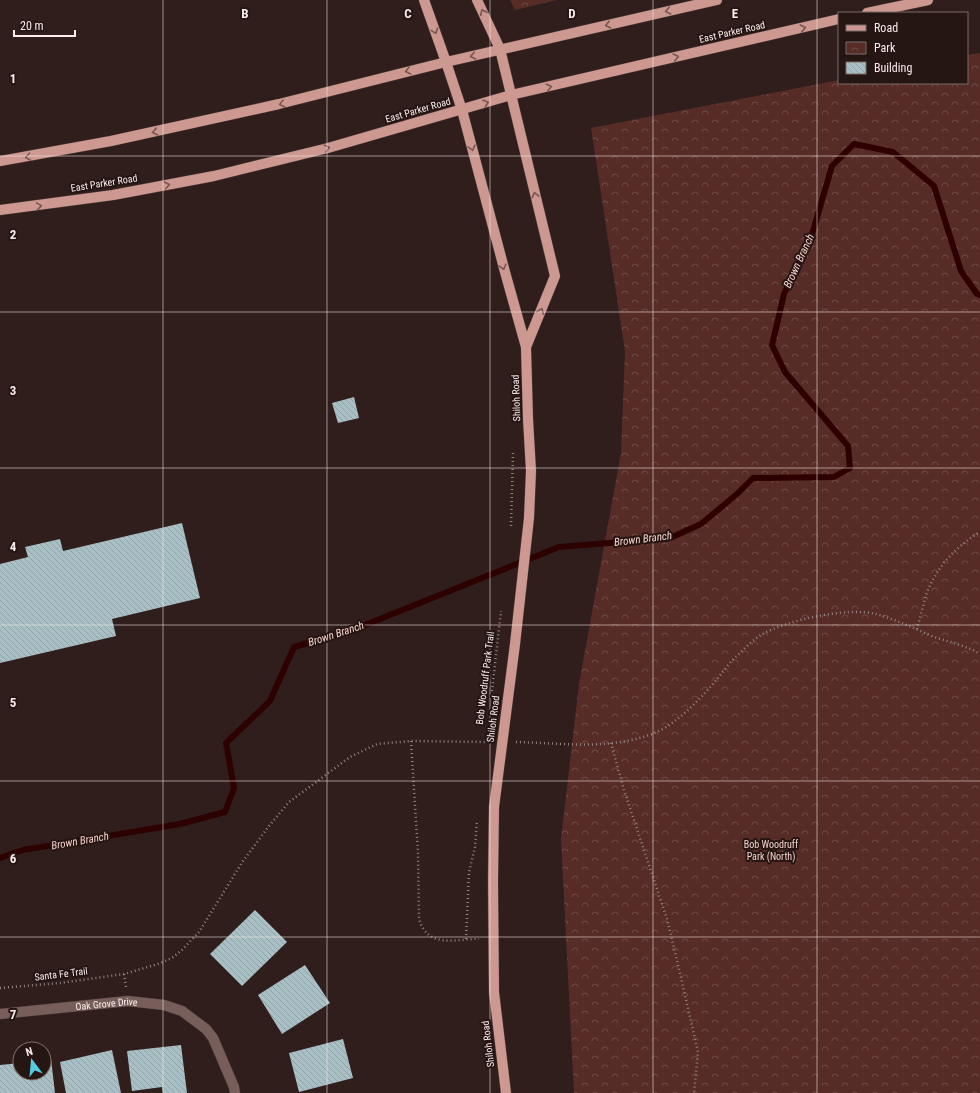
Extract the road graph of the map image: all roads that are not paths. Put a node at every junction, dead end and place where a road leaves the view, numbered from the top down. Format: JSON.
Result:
{"nodes":[{"id":1,"x":424,"y":0,"type":"edge"},
{"id":2,"x":477,"y":0,"type":"edge"},
{"id":3,"x":718,"y":0,"type":"edge"},
{"id":4,"x":928,"y":0,"type":"edge"},
{"id":5,"x":872,"y":12,"type":"edge"},
{"id":6,"x":838,"y":19,"type":"edge"},
{"id":7,"x":500,"y":49,"type":"junction"},
{"id":8,"x":446,"y":62,"type":"junction"},
{"id":9,"x":511,"y":96,"type":"junction"},
{"id":10,"x":462,"y":110,"type":"junction"},
{"id":11,"x":0,"y":161,"type":"edge"},
{"id":12,"x":0,"y":210,"type":"edge"},
{"id":13,"x":526,"y":347,"type":"junction"},
{"id":14,"x":0,"y":1014,"type":"edge"},
{"id":15,"x":235,"y":1093,"type":"edge"},
{"id":16,"x":506,"y":1093,"type":"edge"}],
"edges":[{"from":1,"to":8,"type":"main road","name":"Shiloh Road","one_way":true},
{"from":7,"to":2,"type":"main road","name":"Shiloh Road","one_way":true},
{"from":3,"to":7,"type":"main road","one_way":true},
{"from":4,"to":5,"type":"main road"},
{"from":9,"to":6,"type":"main road","name":"East Parker Road","one_way":true},
{"from":7,"to":8,"type":"main road","one_way":true},
{"from":7,"to":9,"type":"main road","name":"Shiloh Road"},
{"from":8,"to":10,"type":"main road","name":"Shiloh Road"},
{"from":8,"to":11,"type":"main road","one_way":true},
{"from":10,"to":9,"type":"main road","name":"East Parker Road","one_way":true},
{"from":13,"to":9,"type":"main road","name":"Shiloh Road","one_way":true},
{"from":12,"to":10,"type":"main road","name":"East Parker Road","one_way":true},
{"from":10,"to":13,"type":"main road","name":"Shiloh Road","one_way":true},
{"from":13,"to":16,"type":"main road","name":"Shiloh Road","bridge":true},
{"from":14,"to":15,"type":"street","name":"Oak Grove Drive"}]}
